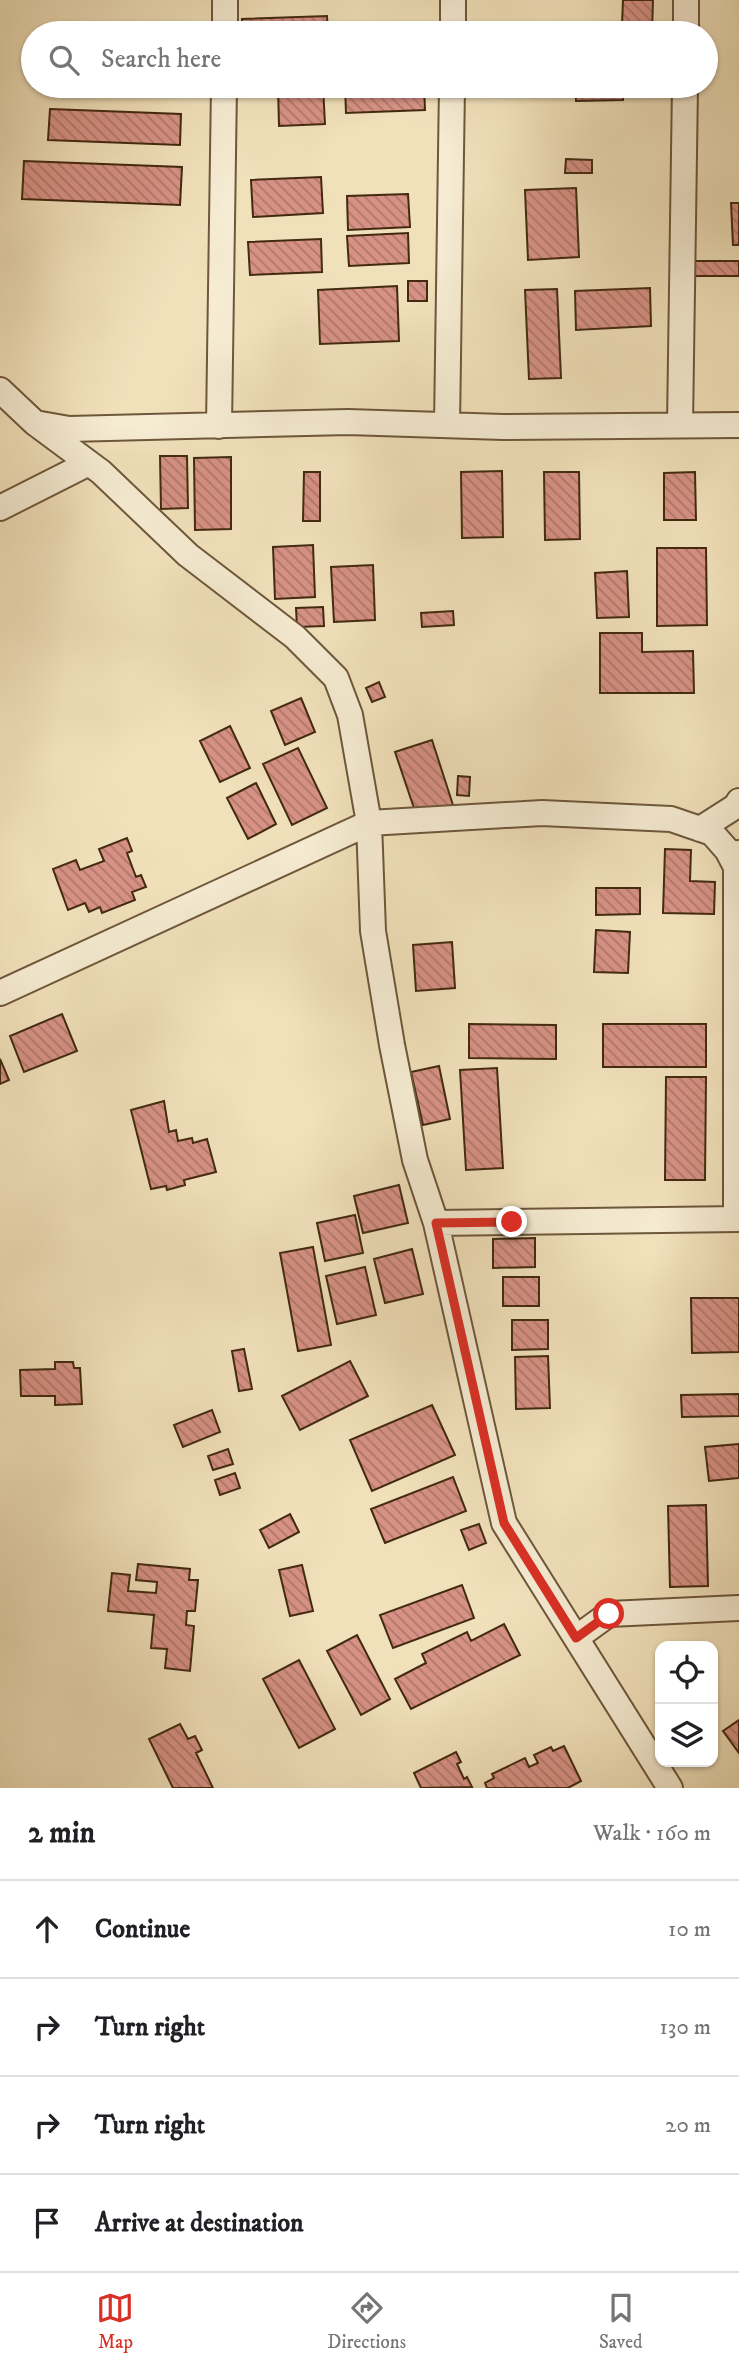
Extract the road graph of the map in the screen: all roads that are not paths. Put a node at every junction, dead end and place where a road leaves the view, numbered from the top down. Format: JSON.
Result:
{"nodes":[{"id":1,"x":225,"y":0,"type":"edge"},
{"id":2,"x":453,"y":0,"type":"edge"},
{"id":3,"x":686,"y":0,"type":"edge"},
{"id":4,"x":225,"y":21,"type":"edge"},
{"id":5,"x":453,"y":21,"type":"edge"},
{"id":6,"x":686,"y":21,"type":"edge"},
{"id":7,"x":224,"y":98,"type":"edge"},
{"id":8,"x":452,"y":98,"type":"edge"},
{"id":9,"x":685,"y":98,"type":"edge"},
{"id":10,"x":0,"y":390,"type":"edge"},
{"id":11,"x":35,"y":424,"type":"junction"},
{"id":12,"x":447,"y":425,"type":"junction"},
{"id":13,"x":680,"y":425,"type":"junction"},
{"id":14,"x":739,"y":425,"type":"edge"},
{"id":15,"x":219,"y":426,"type":"junction"},
{"id":16,"x":89,"y":463,"type":"junction"},
{"id":17,"x":0,"y":508,"type":"edge"},
{"id":18,"x":739,"y":801,"type":"edge"},
{"id":19,"x":369,"y":823,"type":"junction"},
{"id":20,"x":700,"y":829,"type":"junction"},
{"id":21,"x":738,"y":858,"type":"edge"},
{"id":22,"x":0,"y":993,"type":"edge"},
{"id":23,"x":738,"y":1219,"type":"edge"},
{"id":24,"x":436,"y":1223,"type":"junction"},
{"id":25,"x":739,"y":1608,"type":"edge"},
{"id":26,"x":576,"y":1638,"type":"junction"},
{"id":27,"x":670,"y":1788,"type":"edge"}],
"edges":[{"from":1,"to":4,"type":"street"},
{"from":2,"to":5,"type":"street"},
{"from":3,"to":6,"type":"street"},
{"from":7,"to":15,"type":"street"},
{"from":8,"to":12,"type":"street"},
{"from":9,"to":13,"type":"street"},
{"from":10,"to":11,"type":"street"},
{"from":11,"to":15,"type":"street"},
{"from":11,"to":16,"type":"street"},
{"from":12,"to":13,"type":"street"},
{"from":12,"to":15,"type":"street"},
{"from":13,"to":14,"type":"street"},
{"from":16,"to":17,"type":"street"},
{"from":16,"to":19,"type":"street"},
{"from":18,"to":20,"type":"street"},
{"from":19,"to":20,"type":"street"},
{"from":19,"to":22,"type":"street"},
{"from":19,"to":24,"type":"street"},
{"from":20,"to":21,"type":"street"},
{"from":21,"to":23,"type":"street"},
{"from":23,"to":24,"type":"street"},
{"from":24,"to":26,"type":"street"},
{"from":25,"to":26,"type":"street"},
{"from":26,"to":27,"type":"street"}]}
